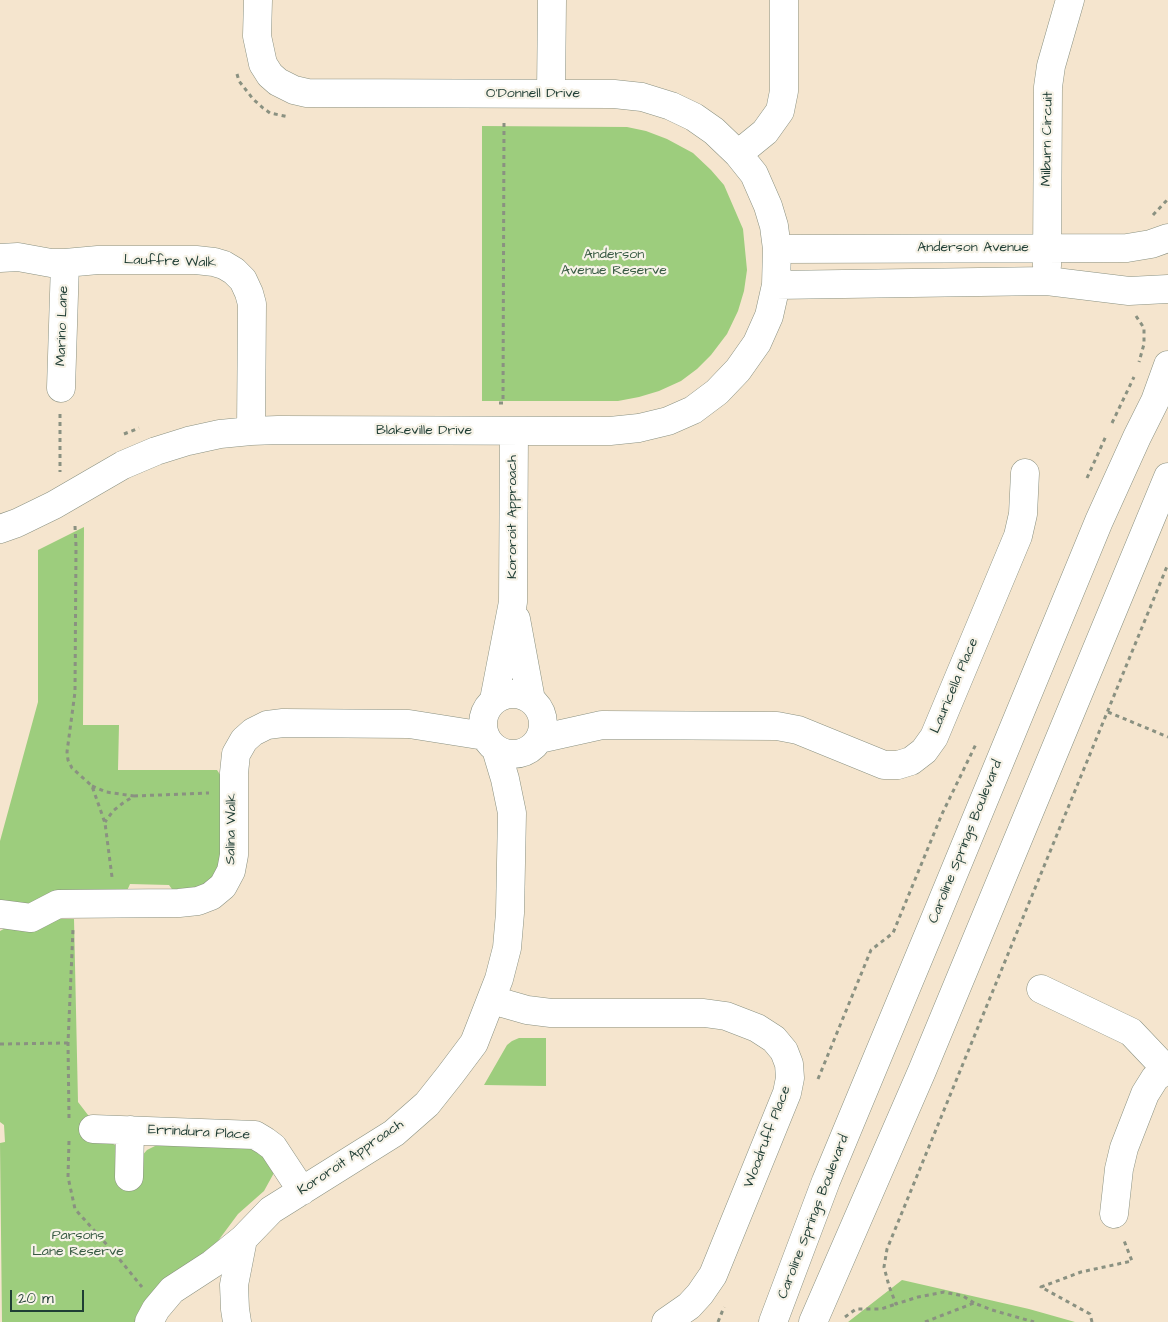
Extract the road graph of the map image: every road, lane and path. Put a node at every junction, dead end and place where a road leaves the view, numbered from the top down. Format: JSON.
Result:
{"nodes":[{"id":1,"x":258,"y":0,"type":"edge"},
{"id":2,"x":552,"y":0,"type":"edge"},
{"id":3,"x":784,"y":0,"type":"edge"},
{"id":4,"x":1070,"y":0,"type":"edge"},
{"id":5,"x":235,"y":67,"type":"dead end"},
{"id":6,"x":551,"y":93,"type":"junction"},
{"id":7,"x":291,"y":118,"type":"dead end"},
{"id":8,"x":495,"y":122,"type":"dead end"},
{"id":9,"x":738,"y":154,"type":"junction"},
{"id":10,"x":1168,"y":199,"type":"edge"},
{"id":11,"x":1148,"y":219,"type":"dead end"},
{"id":12,"x":1168,"y":238,"type":"edge"},
{"id":13,"x":1047,"y":248,"type":"junction"},
{"id":14,"x":0,"y":258,"type":"edge"},
{"id":15,"x":65,"y":264,"type":"junction"},
{"id":16,"x":777,"y":267,"type":"junction"},
{"id":17,"x":1046,"y":281,"type":"junction"},
{"id":18,"x":1168,"y":290,"type":"edge"},
{"id":19,"x":1129,"y":291,"type":"junction"},
{"id":20,"x":1168,"y":365,"type":"edge"},
{"id":21,"x":61,"y":388,"type":"joint"},
{"id":22,"x":493,"y":403,"type":"dead end"},
{"id":23,"x":147,"y":425,"type":"dead end"},
{"id":24,"x":251,"y":431,"type":"junction"},
{"id":25,"x":514,"y":431,"type":"junction"},
{"id":26,"x":122,"y":435,"type":"dead end"},
{"id":27,"x":68,"y":465,"type":"dead end"},
{"id":28,"x":1025,"y":473,"type":"dead end"},
{"id":29,"x":1168,"y":477,"type":"edge"},
{"id":30,"x":1086,"y":482,"type":"dead end"},
{"id":31,"x":75,"y":526,"type":"dead end"},
{"id":32,"x":0,"y":529,"type":"edge"},
{"id":33,"x":1168,"y":564,"type":"edge"},
{"id":34,"x":513,"y":602,"type":"junction"},
{"id":35,"x":536,"y":706,"type":"junction"},
{"id":36,"x":1108,"y":712,"type":"junction"},
{"id":37,"x":490,"y":724,"type":"junction"},
{"id":38,"x":602,"y":725,"type":"junction"},
{"id":39,"x":1168,"y":737,"type":"edge"},
{"id":40,"x":979,"y":738,"type":"dead end"},
{"id":41,"x":535,"y":744,"type":"junction"},
{"id":42,"x":92,"y":786,"type":"junction"},
{"id":43,"x":233,"y":792,"type":"junction"},
{"id":44,"x":134,"y":796,"type":"junction"},
{"id":45,"x":512,"y":814,"type":"junction"},
{"id":46,"x":105,"y":823,"type":"junction"},
{"id":47,"x":114,"y":904,"type":"junction"},
{"id":48,"x":0,"y":914,"type":"edge"},
{"id":49,"x":1041,"y":989,"type":"dead end"},
{"id":50,"x":492,"y":1000,"type":"junction"},
{"id":51,"x":68,"y":1043,"type":"dead end"},
{"id":52,"x":0,"y":1044,"type":"edge"},
{"id":53,"x":1167,"y":1069,"type":"edge"},
{"id":54,"x":816,"y":1082,"type":"dead end"},
{"id":55,"x":93,"y":1129,"type":"dead end"},
{"id":56,"x":130,"y":1130,"type":"junction"},
{"id":57,"x":129,"y":1178,"type":"dead end"},
{"id":58,"x":302,"y":1191,"type":"junction"},
{"id":59,"x":1114,"y":1214,"type":"joint"},
{"id":60,"x":243,"y":1239,"type":"junction"},
{"id":61,"x":198,"y":1273,"type":"junction"},
{"id":62,"x":236,"y":1279,"type":"junction"},
{"id":63,"x":974,"y":1303,"type":"junction"},
{"id":64,"x":726,"y":1304,"type":"dead end"},
{"id":65,"x":896,"y":1304,"type":"junction"},
{"id":66,"x":149,"y":1322,"type":"edge"},
{"id":67,"x":237,"y":1322,"type":"edge"},
{"id":68,"x":666,"y":1322,"type":"edge"},
{"id":69,"x":718,"y":1322,"type":"edge"},
{"id":70,"x":773,"y":1322,"type":"edge"},
{"id":71,"x":813,"y":1322,"type":"edge"},
{"id":72,"x":841,"y":1322,"type":"edge"},
{"id":73,"x":925,"y":1322,"type":"edge"},
{"id":74,"x":1034,"y":1322,"type":"edge"},
{"id":75,"x":1092,"y":1322,"type":"edge"}],
"edges":[{"from":1,"to":6,"type":"street","name":"O'Donnell Drive"},
{"from":2,"to":6,"type":"street"},
{"from":3,"to":9,"type":"street"},
{"from":4,"to":13,"type":"street","name":"Milburn Circuit"},
{"from":5,"to":7,"type":"path"},
{"from":6,"to":9,"type":"street","name":"O'Donnell Drive"},
{"from":8,"to":22,"type":"path"},
{"from":9,"to":16,"type":"street","name":"O'Donnell Drive"},
{"from":10,"to":11,"type":"path"},
{"from":12,"to":13,"type":"street","name":"Anderson Avenue"},
{"from":13,"to":16,"type":"street","name":"Anderson Avenue"},
{"from":13,"to":17,"type":"street","name":"Milburn Circuit"},
{"from":14,"to":15,"type":"street","name":"Lauffre Walk"},
{"from":15,"to":21,"type":"street","name":"Marino Lane"},
{"from":15,"to":24,"type":"street","name":"Lauffre Walk"},
{"from":16,"to":17,"type":"street"},
{"from":16,"to":25,"type":"street","name":"Blakeville Drive"},
{"from":17,"to":19,"type":"street"},
{"from":18,"to":19,"type":"street"},
{"from":19,"to":30,"type":"path"},
{"from":20,"to":70,"type":"street","name":"Caroline Springs Boulevard"},
{"from":21,"to":27,"type":"path"},
{"from":23,"to":26,"type":"path"},
{"from":24,"to":25,"type":"street","name":"Blakeville Drive"},
{"from":24,"to":32,"type":"street","name":"Blakeville Drive"},
{"from":25,"to":34,"type":"street","name":"Kororoit Approach"},
{"from":28,"to":38,"type":"street","name":"Lauricella Place"},
{"from":29,"to":71,"type":"street"},
{"from":31,"to":42,"type":"path"},
{"from":33,"to":36,"type":"path"},
{"from":34,"to":35,"type":"street","name":"Kororoit Approach"},
{"from":34,"to":37,"type":"street","name":"Kororoit Approach"},
{"from":35,"to":37,"type":"street"},
{"from":35,"to":38,"type":"street","name":"Lauricella Place"},
{"from":35,"to":41,"type":"street"},
{"from":36,"to":39,"type":"path"},
{"from":36,"to":65,"type":"path"},
{"from":37,"to":41,"type":"street"},
{"from":37,"to":43,"type":"street","name":"Salina Walk"},
{"from":37,"to":45,"type":"street","name":"Kororoit Approach"},
{"from":38,"to":41,"type":"street","name":"Lauricella Place"},
{"from":40,"to":54,"type":"path"},
{"from":41,"to":45,"type":"street","name":"Kororoit Approach"},
{"from":42,"to":44,"type":"path"},
{"from":42,"to":46,"type":"path"},
{"from":43,"to":44,"type":"path"},
{"from":43,"to":47,"type":"street","name":"Salina Walk"},
{"from":44,"to":46,"type":"path"},
{"from":45,"to":50,"type":"street","name":"Kororoit Approach"},
{"from":46,"to":47,"type":"path"},
{"from":47,"to":48,"type":"street","name":"Salina Walk"},
{"from":49,"to":53,"type":"street"},
{"from":50,"to":58,"type":"street","name":"Kororoit Approach"},
{"from":50,"to":68,"type":"street","name":"Woodruff Place"},
{"from":51,"to":52,"type":"path"},
{"from":53,"to":59,"type":"street"},
{"from":55,"to":56,"type":"street","name":"Errindura Place"},
{"from":56,"to":57,"type":"street","name":"Errindura Place"},
{"from":56,"to":58,"type":"street","name":"Errindura Place"},
{"from":58,"to":60,"type":"street","name":"Kororoit Approach"},
{"from":59,"to":75,"type":"path"},
{"from":60,"to":61,"type":"street","name":"Kororoit Approach"},
{"from":60,"to":62,"type":"street"},
{"from":61,"to":62,"type":"street"},
{"from":61,"to":66,"type":"street","name":"Kororoit Approach"},
{"from":62,"to":67,"type":"street"},
{"from":63,"to":65,"type":"path"},
{"from":63,"to":73,"type":"path"},
{"from":63,"to":74,"type":"path"},
{"from":64,"to":69,"type":"path"},
{"from":65,"to":72,"type":"path"}]}
